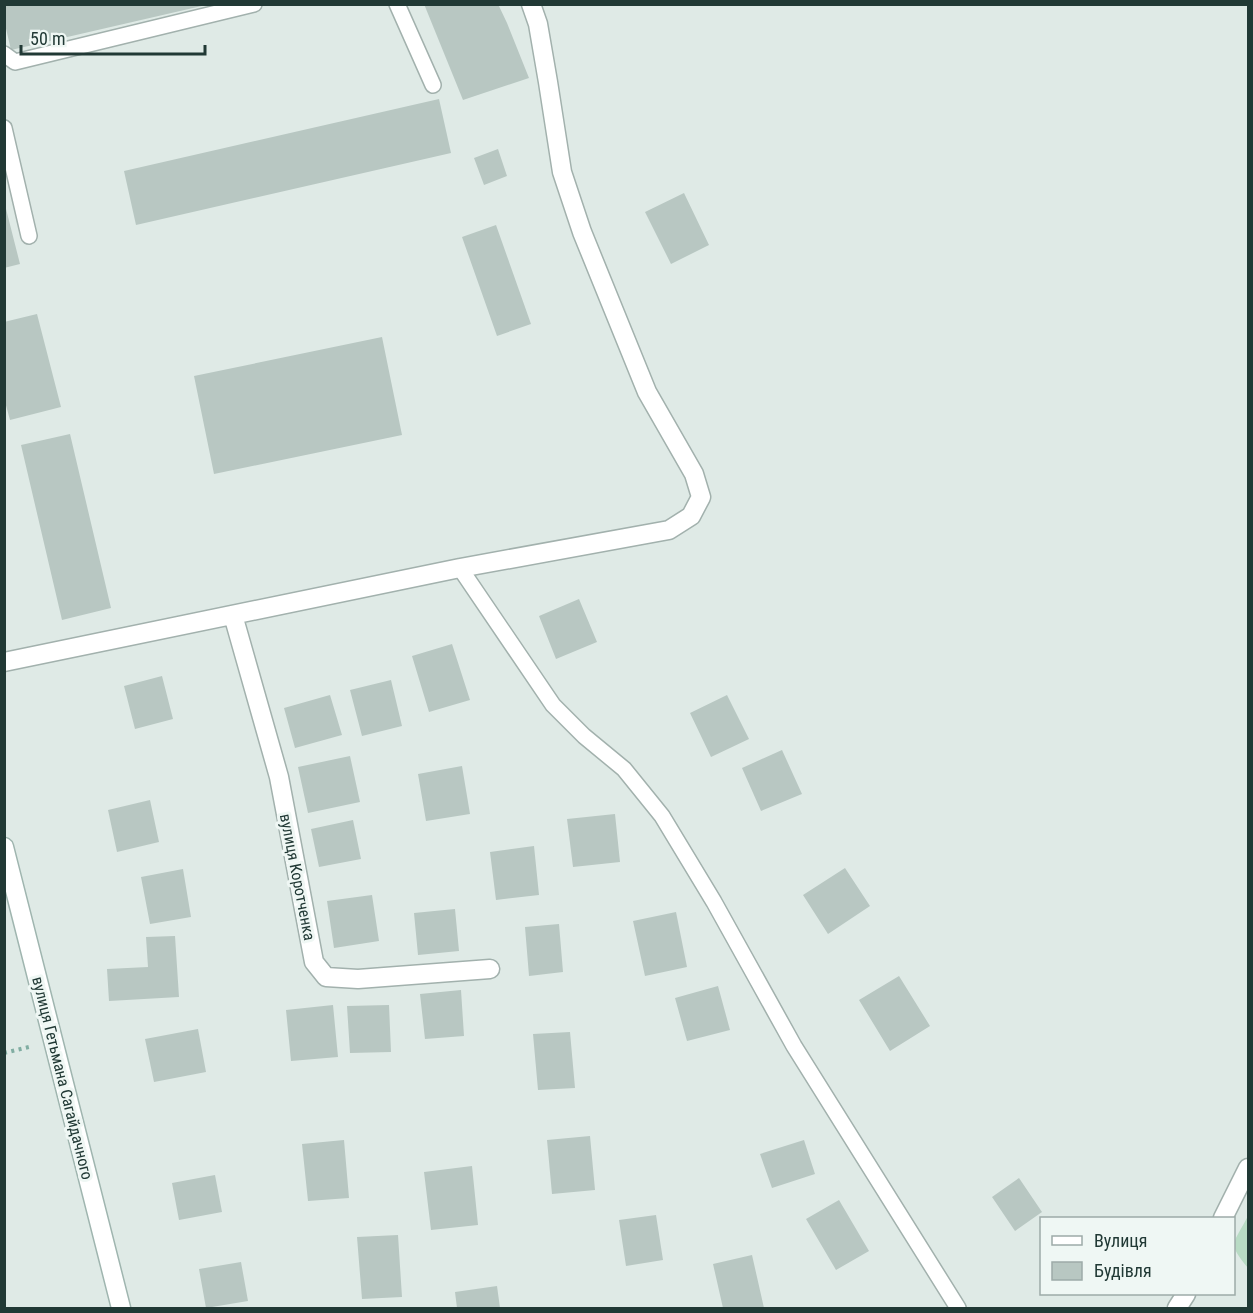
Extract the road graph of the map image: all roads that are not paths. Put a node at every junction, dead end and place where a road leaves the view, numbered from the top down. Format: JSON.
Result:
{"nodes":[{"id":1,"x":254,"y":4,"type":"edge"},
{"id":2,"x":397,"y":4,"type":"edge"},
{"id":3,"x":531,"y":4,"type":"edge"},
{"id":4,"x":4,"y":54,"type":"edge"},
{"id":5,"x":433,"y":85,"type":"dead end"},
{"id":6,"x":4,"y":128,"type":"edge"},
{"id":7,"x":29,"y":236,"type":"dead end"},
{"id":8,"x":460,"y":568,"type":"junction"},
{"id":9,"x":233,"y":615,"type":"junction"},
{"id":10,"x":4,"y":662,"type":"edge"},
{"id":11,"x":4,"y":847,"type":"edge"},
{"id":12,"x":490,"y":969,"type":"dead end"},
{"id":13,"x":1248,"y":1168,"type":"edge"},
{"id":14,"x":1224,"y":1217,"type":"edge"},
{"id":15,"x":1185,"y":1295,"type":"edge"},
{"id":16,"x":121,"y":1308,"type":"edge"},
{"id":17,"x":958,"y":1308,"type":"edge"},
{"id":18,"x":1177,"y":1308,"type":"edge"}],
"edges":[{"from":1,"to":4,"type":"lane"},
{"from":2,"to":5,"type":"lane"},
{"from":3,"to":8,"type":"street"},
{"from":6,"to":7,"type":"lane"},
{"from":8,"to":9,"type":"street"},
{"from":8,"to":17,"type":"lane"},
{"from":9,"to":10,"type":"street"},
{"from":9,"to":12,"type":"street","name":"вулиця Коротченка"},
{"from":11,"to":16,"type":"street","name":"вулиця Гетьмана Сагайдачного"},
{"from":13,"to":14,"type":"street"},
{"from":15,"to":18,"type":"street"}]}
